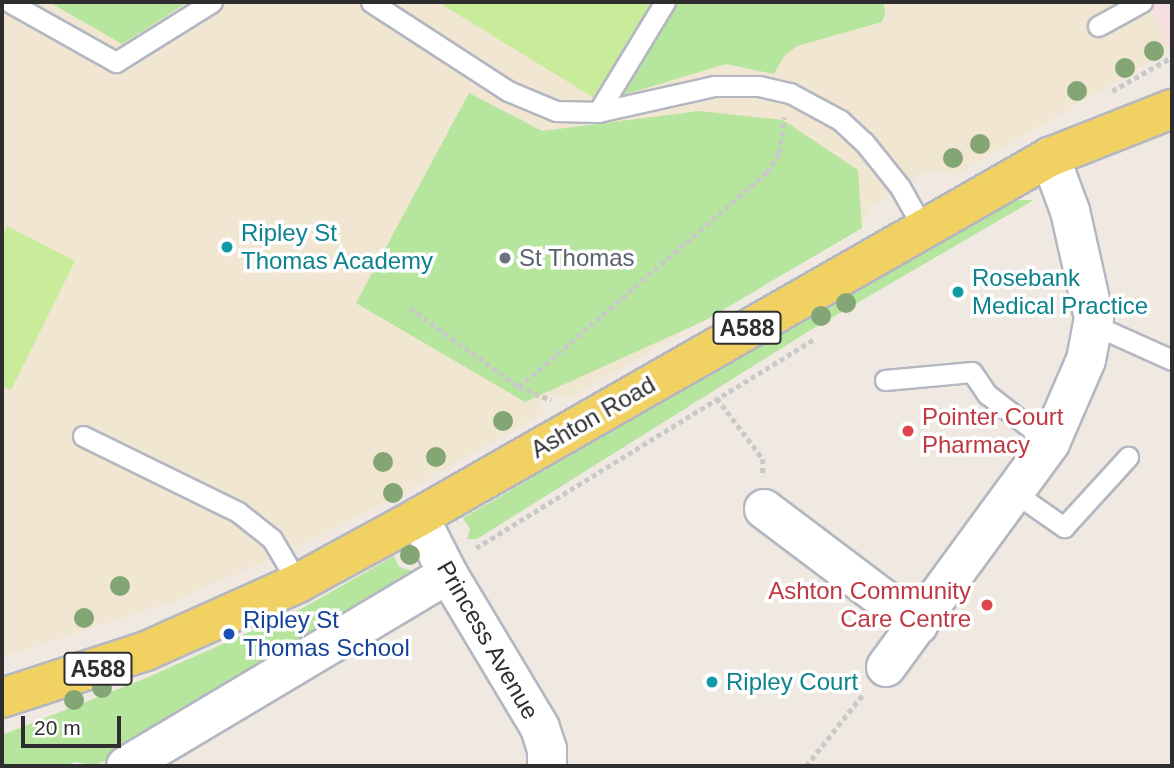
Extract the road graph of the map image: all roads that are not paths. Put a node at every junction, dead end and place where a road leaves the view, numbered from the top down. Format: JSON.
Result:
{"nodes":[{"id":1,"x":9,"y":2,"type":"edge"},
{"id":2,"x":212,"y":2,"type":"edge"},
{"id":3,"x":371,"y":2,"type":"edge"},
{"id":4,"x":665,"y":2,"type":"edge"},
{"id":5,"x":1142,"y":2,"type":"edge"},
{"id":6,"x":1098,"y":26,"type":"dead end"},
{"id":7,"x":1172,"y":109,"type":"edge"},
{"id":8,"x":598,"y":113,"type":"junction"},
{"id":9,"x":1050,"y":157,"type":"junction"},
{"id":10,"x":923,"y":228,"type":"junction"},
{"id":11,"x":1093,"y":324,"type":"junction"},
{"id":12,"x":1172,"y":359,"type":"edge"},
{"id":13,"x":885,"y":380,"type":"dead end"},
{"id":14,"x":83,"y":436,"type":"dead end"},
{"id":15,"x":1050,"y":443,"type":"junction"},
{"id":16,"x":1128,"y":457,"type":"dead end"},
{"id":17,"x":764,"y":493,"type":"road end"},
{"id":18,"x":1015,"y":493,"type":"junction"},
{"id":19,"x":419,"y":517,"type":"junction"},
{"id":20,"x":457,"y":564,"type":"junction"},
{"id":21,"x":298,"y":583,"type":"junction"},
{"id":22,"x":918,"y":625,"type":"junction"},
{"id":23,"x":886,"y":667,"type":"road end"},
{"id":24,"x":2,"y":698,"type":"edge"},
{"id":25,"x":126,"y":766,"type":"edge"},
{"id":26,"x":547,"y":766,"type":"edge"}],
"edges":[{"from":1,"to":2,"type":"lane"},
{"from":3,"to":8,"type":"lane"},
{"from":4,"to":8,"type":"lane"},
{"from":5,"to":6,"type":"lane"},
{"from":7,"to":9,"type":"main road","name":"Ashton Road","number":"A588"},
{"from":8,"to":10,"type":"lane"},
{"from":9,"to":10,"type":"main road","name":"Ashton Road","number":"A588"},
{"from":9,"to":11,"type":"street"},
{"from":10,"to":19,"type":"main road","name":"Ashton Road","number":"A588"},
{"from":11,"to":12,"type":"lane"},
{"from":11,"to":15,"type":"street"},
{"from":13,"to":15,"type":"lane"},
{"from":14,"to":21,"type":"lane"},
{"from":15,"to":18,"type":"street"},
{"from":16,"to":18,"type":"lane"},
{"from":17,"to":22,"type":"street"},
{"from":18,"to":22,"type":"street"},
{"from":19,"to":20,"type":"street","name":"Princess Avenue"},
{"from":19,"to":21,"type":"main road","name":"Ashton Road","number":"A588"},
{"from":20,"to":25,"type":"street"},
{"from":20,"to":26,"type":"street","name":"Princess Avenue"},
{"from":21,"to":24,"type":"main road","name":"Ashton Road","number":"A588"},
{"from":22,"to":23,"type":"street"}]}
